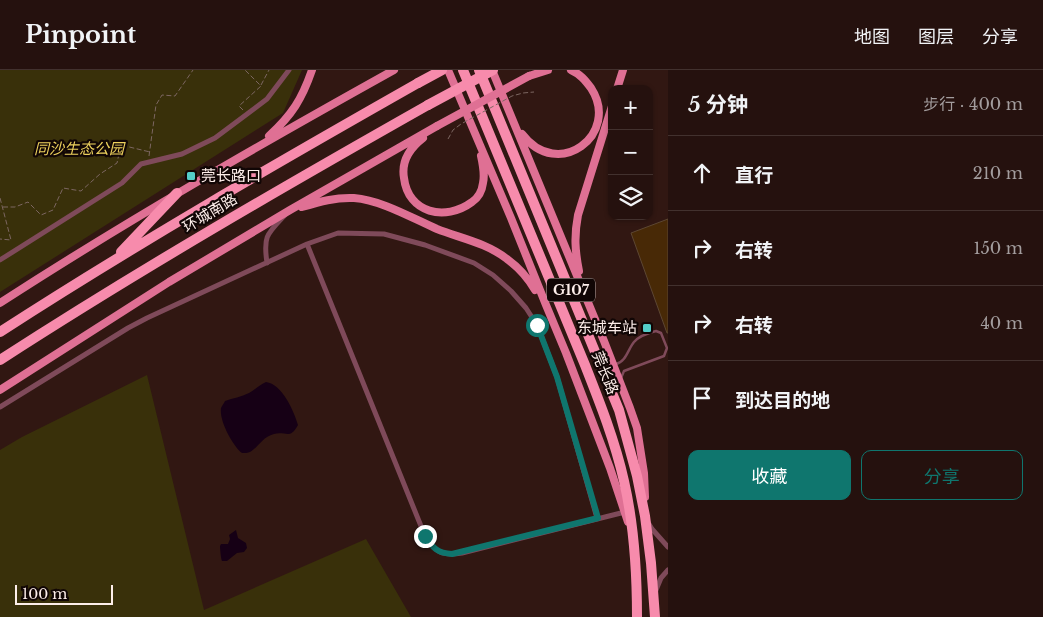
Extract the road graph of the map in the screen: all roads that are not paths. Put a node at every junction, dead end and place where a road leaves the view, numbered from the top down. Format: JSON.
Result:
{"nodes":[{"id":1,"x":289,"y":70,"type":"edge"},
{"id":2,"x":312,"y":70,"type":"edge"},
{"id":3,"x":394,"y":70,"type":"edge"},
{"id":4,"x":442,"y":70,"type":"edge"},
{"id":5,"x":448,"y":70,"type":"edge"},
{"id":6,"x":463,"y":70,"type":"edge"},
{"id":7,"x":479,"y":70,"type":"edge"},
{"id":8,"x":493,"y":70,"type":"edge"},
{"id":9,"x":541,"y":70,"type":"edge"},
{"id":10,"x":548,"y":70,"type":"edge"},
{"id":11,"x":571,"y":70,"type":"edge"},
{"id":12,"x":623,"y":70,"type":"edge"},
{"id":13,"x":529,"y":76,"type":"junction"},
{"id":14,"x":618,"y":85,"type":"edge"},
{"id":15,"x":510,"y":113,"type":"junction"},
{"id":16,"x":608,"y":119,"type":"edge"},
{"id":17,"x":437,"y":126,"type":"junction"},
{"id":18,"x":474,"y":130,"type":"junction"},
{"id":19,"x":257,"y":147,"type":"junction"},
{"id":20,"x":177,"y":193,"type":"junction"},
{"id":21,"x":290,"y":210,"type":"junction"},
{"id":22,"x":307,"y":244,"type":"junction"},
{"id":23,"x":0,"y":260,"type":"edge"},
{"id":24,"x":110,"y":263,"type":"junction"},
{"id":25,"x":267,"y":263,"type":"junction"},
{"id":26,"x":582,"y":288,"type":"junction"},
{"id":27,"x":0,"y":303,"type":"edge"},
{"id":28,"x":546,"y":306,"type":"junction"},
{"id":29,"x":0,"y":332,"type":"edge"},
{"id":30,"x":612,"y":359,"type":"junction"},
{"id":31,"x":0,"y":360,"type":"edge"},
{"id":32,"x":621,"y":382,"type":"junction"},
{"id":33,"x":0,"y":390,"type":"edge"},
{"id":34,"x":0,"y":408,"type":"edge"},
{"id":35,"x":625,"y":512,"type":"junction"},
{"id":36,"x":645,"y":516,"type":"junction"},
{"id":37,"x":598,"y":518,"type":"junction"},
{"id":38,"x":633,"y":533,"type":"junction"},
{"id":39,"x":668,"y":547,"type":"edge"},
{"id":40,"x":668,"y":570,"type":"edge"},
{"id":41,"x":654,"y":593,"type":"junction"},
{"id":42,"x":636,"y":617,"type":"edge"},
{"id":43,"x":655,"y":617,"type":"edge"}],
"edges":[{"from":1,"to":23,"type":"street"},
{"from":2,"to":19,"type":"main road"},
{"from":3,"to":19,"type":"main road"},
{"from":4,"to":24,"type":"highway","name":"环城南路","bridge":true},
{"from":5,"to":18,"type":"main road"},
{"from":6,"to":38,"type":"highway","name":"莞长路","number":"G107"},
{"from":7,"to":36,"type":"highway","name":"莞长路","number":"G107"},
{"from":8,"to":15,"type":"main road"},
{"from":8,"to":31,"type":"highway","name":"环城南路","bridge":true},
{"from":9,"to":13,"type":"main road"},
{"from":10,"to":13,"type":"main road"},
{"from":11,"to":15,"type":"main road"},
{"from":12,"to":14,"type":"main road"},
{"from":13,"to":17,"type":"main road","bridge":true},
{"from":15,"to":26,"type":"main road"},
{"from":16,"to":26,"type":"main road"},
{"from":17,"to":18,"type":"main road"},
{"from":17,"to":21,"type":"main road"},
{"from":18,"to":28,"type":"main road"},
{"from":19,"to":20,"type":"main road"},
{"from":20,"to":24,"type":"highway"},
{"from":20,"to":27,"type":"main road"},
{"from":21,"to":25,"type":"street"},
{"from":21,"to":28,"type":"main road"},
{"from":21,"to":33,"type":"main road"},
{"from":22,"to":25,"type":"street"},
{"from":22,"to":37,"type":"street"},
{"from":22,"to":37,"type":"street"},
{"from":24,"to":29,"type":"highway","name":"环城南路"},
{"from":25,"to":34,"type":"street"},
{"from":26,"to":30,"type":"main road"},
{"from":28,"to":35,"type":"main road"},
{"from":30,"to":32,"type":"main road"},
{"from":30,"to":32,"type":"lane"},
{"from":32,"to":36,"type":"main road"},
{"from":35,"to":37,"type":"street"},
{"from":35,"to":38,"type":"main road"},
{"from":36,"to":39,"type":"street"},
{"from":36,"to":41,"type":"highway","name":"莞长路","number":"G107"},
{"from":38,"to":42,"type":"highway","name":"莞长路","number":"G107"},
{"from":40,"to":41,"type":"street"},
{"from":41,"to":43,"type":"highway","name":"莞长路","number":"G107"}]}
